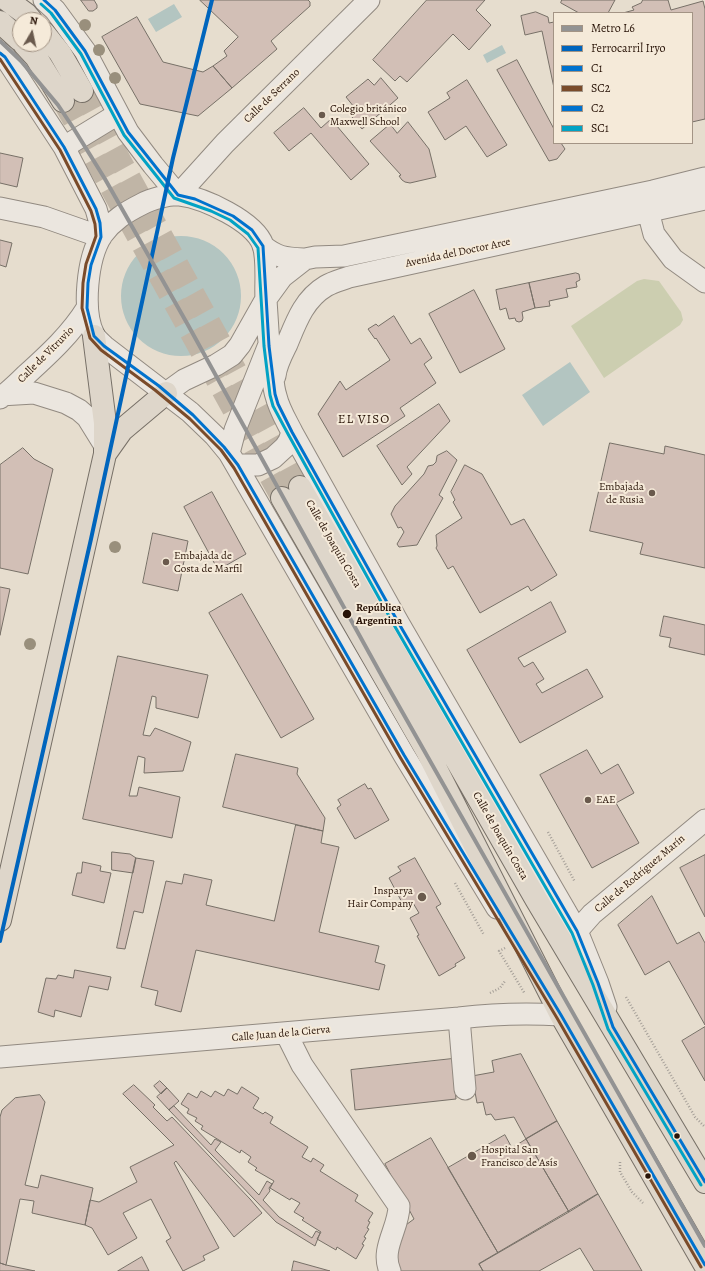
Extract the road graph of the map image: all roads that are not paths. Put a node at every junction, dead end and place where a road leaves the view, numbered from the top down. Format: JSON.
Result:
{"nodes":[{"id":1,"x":7,"y":0,"type":"edge"},
{"id":2,"x":44,"y":0,"type":"edge"},
{"id":3,"x":360,"y":3,"type":"edge"},
{"id":4,"x":23,"y":12,"type":"edge"},
{"id":5,"x":0,"y":22,"type":"edge"},
{"id":6,"x":12,"y":33,"type":"edge"},
{"id":7,"x":52,"y":44,"type":"edge"},
{"id":8,"x":31,"y":52,"type":"edge"},
{"id":9,"x":0,"y":53,"type":"edge"},
{"id":10,"x":82,"y":91,"type":"tunnel mouth"},
{"id":11,"x":63,"y":101,"type":"tunnel mouth"},
{"id":12,"x":118,"y":114,"type":"junction"},
{"id":13,"x":64,"y":147,"type":"junction"},
{"id":14,"x":705,"y":178,"type":"edge"},
{"id":15,"x":653,"y":191,"type":"junction"},
{"id":16,"x":178,"y":195,"type":"junction"},
{"id":17,"x":705,"y":199,"type":"edge"},
{"id":18,"x":0,"y":208,"type":"edge"},
{"id":19,"x":648,"y":211,"type":"junction"},
{"id":20,"x":101,"y":237,"type":"junction"},
{"id":21,"x":263,"y":246,"type":"junction"},
{"id":22,"x":344,"y":256,"type":"junction"},
{"id":23,"x":305,"y":259,"type":"junction"},
{"id":24,"x":705,"y":282,"type":"edge"},
{"id":25,"x":266,"y":299,"type":"junction"},
{"id":26,"x":87,"y":308,"type":"junction"},
{"id":27,"x":94,"y":336,"type":"junction"},
{"id":28,"x":269,"y":346,"type":"junction"},
{"id":29,"x":274,"y":386,"type":"junction"},
{"id":30,"x":166,"y":393,"type":"junction"},
{"id":31,"x":1,"y":396,"type":"edge"},
{"id":32,"x":292,"y":432,"type":"junction"},
{"id":33,"x":105,"y":450,"type":"junction"},
{"id":34,"x":233,"y":459,"type":"junction"},
{"id":35,"x":705,"y":820,"type":"edge"},
{"id":36,"x":0,"y":920,"type":"edge"},
{"id":37,"x":577,"y":931,"type":"junction"},
{"id":38,"x":561,"y":1015,"type":"junction"},
{"id":39,"x":460,"y":1018,"type":"junction"},
{"id":40,"x":613,"y":1027,"type":"junction"},
{"id":41,"x":286,"y":1033,"type":"junction"},
{"id":42,"x":0,"y":1057,"type":"edge"},
{"id":43,"x":465,"y":1088,"type":"dead end"},
{"id":44,"x":705,"y":1182,"type":"edge"},
{"id":45,"x":705,"y":1265,"type":"edge"},
{"id":46,"x":390,"y":1271,"type":"edge"}],
"edges":[{"from":1,"to":4,"type":"main road"},
{"from":2,"to":12,"type":"street"},
{"from":3,"to":16,"type":"street","name":"Calle de Serrano"},
{"from":5,"to":6,"type":"main road"},
{"from":7,"to":10,"type":"main road"},
{"from":8,"to":11,"type":"main road"},
{"from":9,"to":13,"type":"street"},
{"from":12,"to":13,"type":"street"},
{"from":12,"to":16,"type":"street"},
{"from":13,"to":20,"type":"street"},
{"from":14,"to":15,"type":"street","name":"Avenida del Doctor Arce"},
{"from":15,"to":19,"type":"street"},
{"from":15,"to":22,"type":"street","name":"Avenida del Doctor Arce"},
{"from":16,"to":20,"type":"street"},
{"from":16,"to":21,"type":"street"},
{"from":17,"to":19,"type":"street","name":"Avenida del Doctor Arce"},
{"from":18,"to":20,"type":"street"},
{"from":19,"to":24,"type":"street"},
{"from":19,"to":29,"type":"street","name":"Avenida del Doctor Arce"},
{"from":20,"to":26,"type":"street"},
{"from":21,"to":23,"type":"street"},
{"from":21,"to":25,"type":"street"},
{"from":22,"to":23,"type":"street"},
{"from":22,"to":28,"type":"street"},
{"from":23,"to":25,"type":"street"},
{"from":25,"to":28,"type":"street"},
{"from":25,"to":30,"type":"street"},
{"from":26,"to":27,"type":"street"},
{"from":26,"to":31,"type":"street","name":"Calle de Vitruvio"},
{"from":27,"to":30,"type":"street"},
{"from":27,"to":33,"type":"main road"},
{"from":28,"to":29,"type":"street"},
{"from":28,"to":34,"type":"street"},
{"from":29,"to":32,"type":"street"},
{"from":30,"to":33,"type":"main road"},
{"from":30,"to":34,"type":"street"},
{"from":31,"to":33,"type":"street"},
{"from":32,"to":34,"type":"street"},
{"from":32,"to":37,"type":"street"},
{"from":33,"to":36,"type":"main road"},
{"from":34,"to":38,"type":"street"},
{"from":35,"to":37,"type":"street","name":"Calle de Rodríguez Marín"},
{"from":37,"to":40,"type":"street"},
{"from":38,"to":39,"type":"street","name":"Calle Juan de la Cierva"},
{"from":38,"to":40,"type":"main road","name":"Calle de Joaquín Costa"},
{"from":38,"to":45,"type":"main road","name":"Calle de Joaquín Costa"},
{"from":39,"to":41,"type":"street","name":"Calle Juan de la Cierva"},
{"from":39,"to":43,"type":"street"},
{"from":40,"to":44,"type":"main road","name":"Calle de Joaquín Costa"},
{"from":41,"to":42,"type":"street","name":"Calle Juan de la Cierva"},
{"from":41,"to":46,"type":"street"}]}
